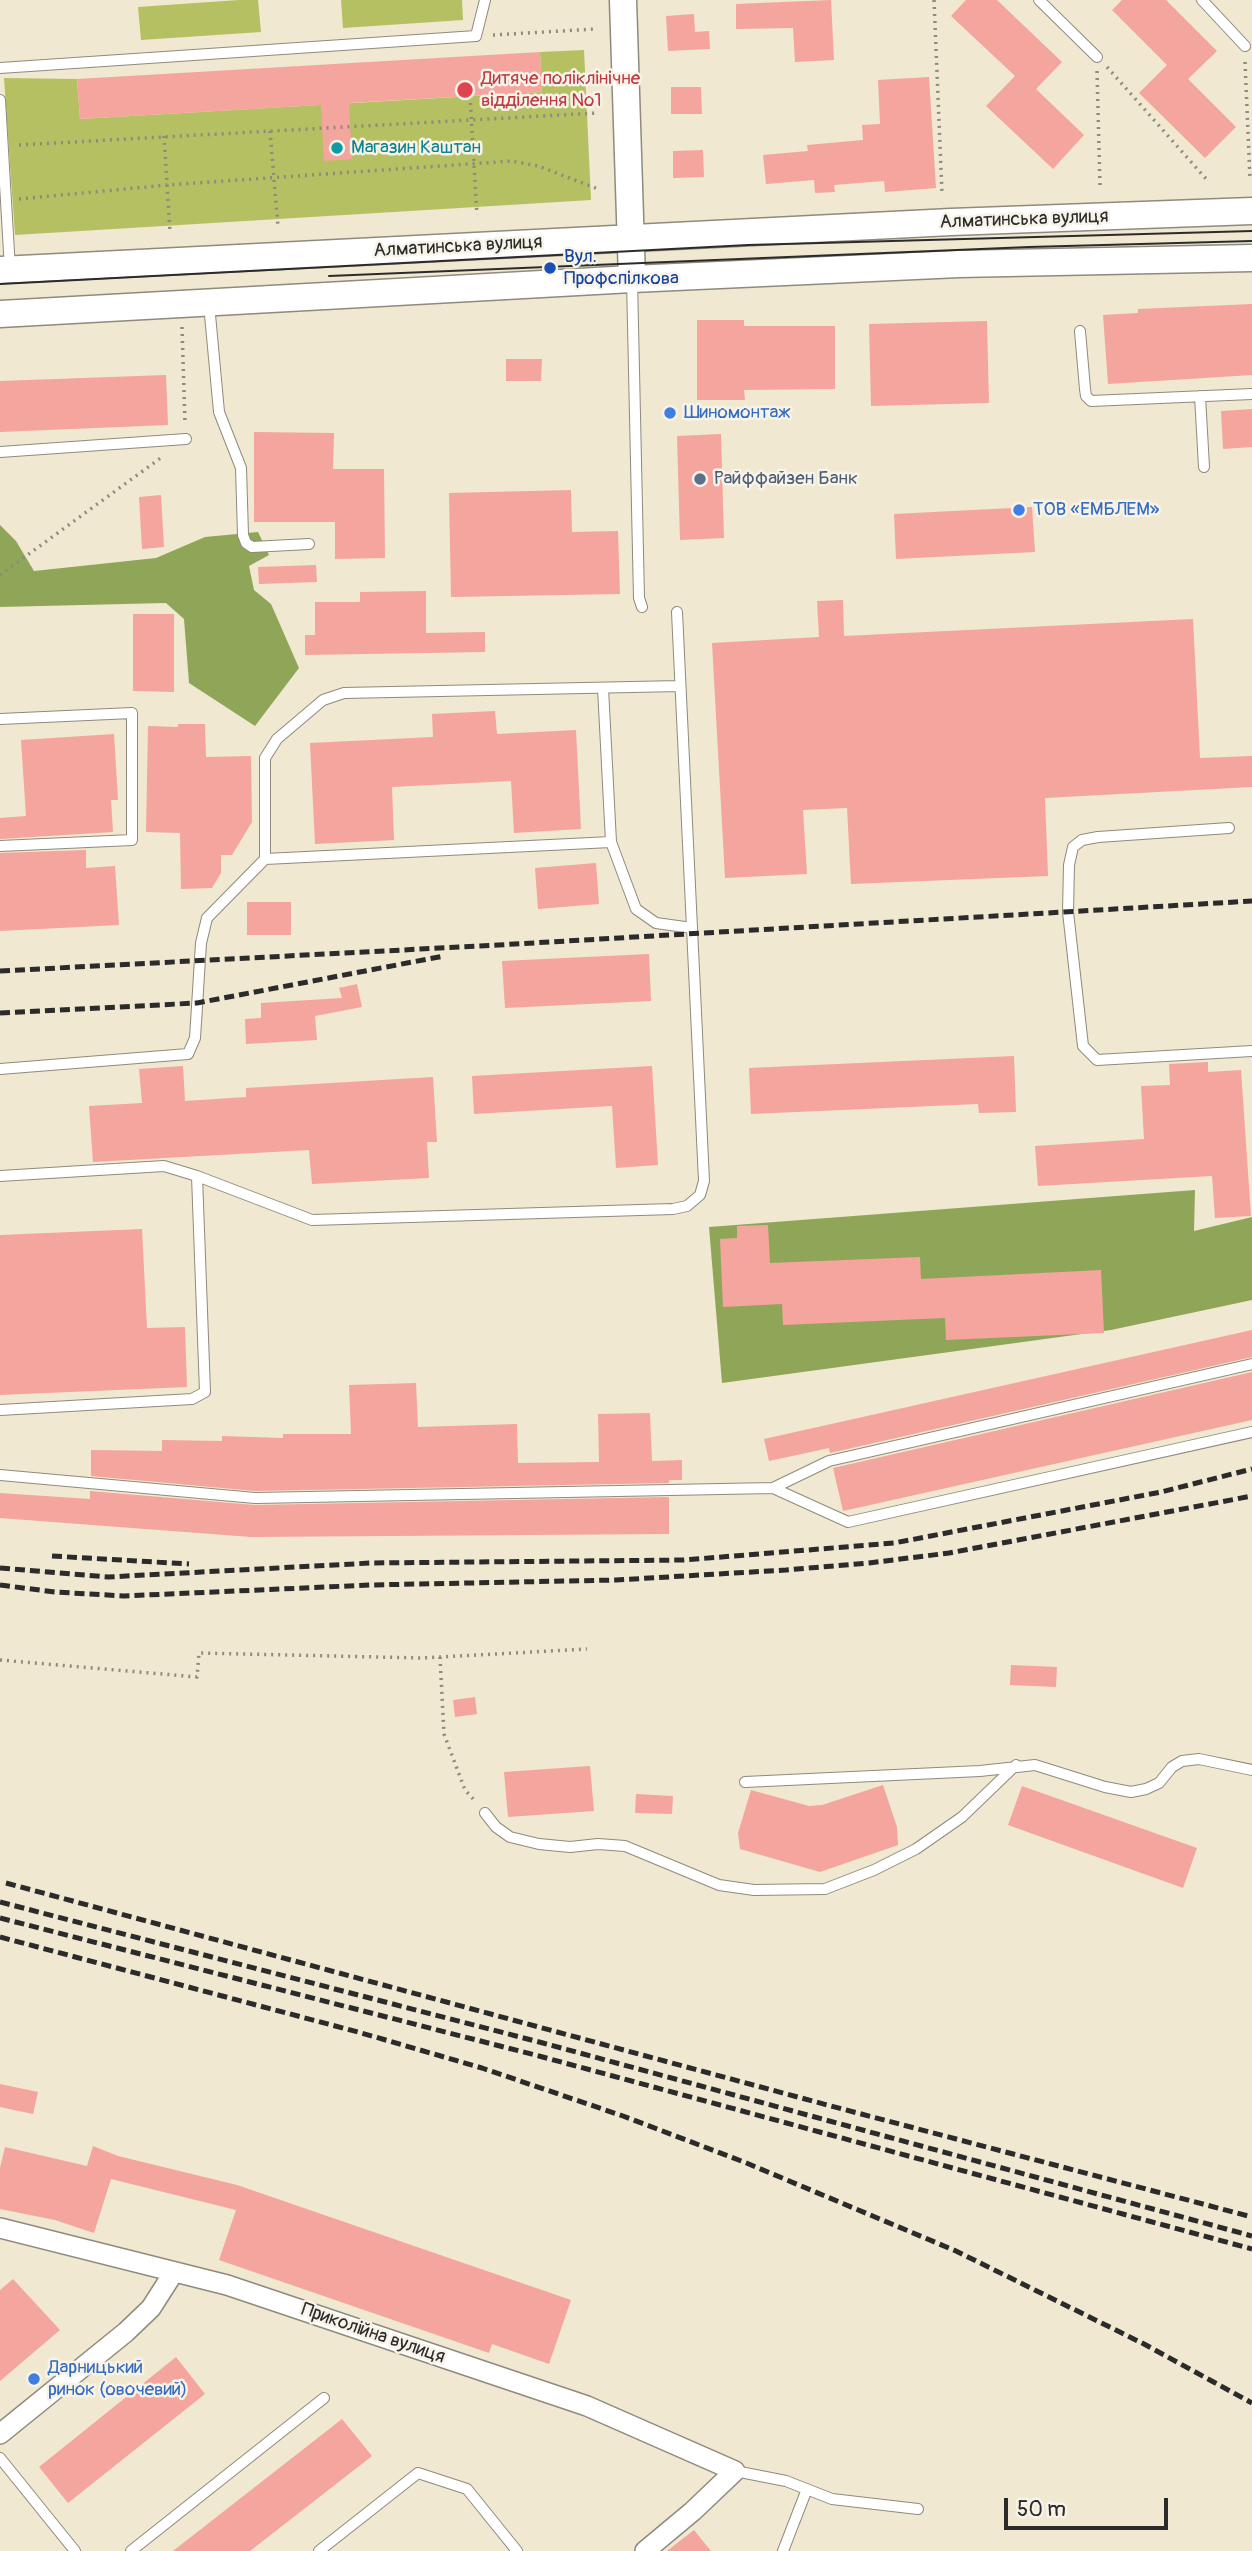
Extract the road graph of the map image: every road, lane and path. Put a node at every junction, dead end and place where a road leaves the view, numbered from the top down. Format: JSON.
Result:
{"nodes":[{"id":1,"x":485,"y":0,"type":"edge"},
{"id":2,"x":623,"y":0,"type":"edge"},
{"id":3,"x":934,"y":0,"type":"edge"},
{"id":4,"x":1039,"y":0,"type":"edge"},
{"id":5,"x":1202,"y":0,"type":"edge"},
{"id":6,"x":595,"y":29,"type":"dead end"},
{"id":7,"x":476,"y":36,"type":"junction"},
{"id":8,"x":1245,"y":46,"type":"joint"},
{"id":9,"x":1097,"y":57,"type":"junction"},
{"id":10,"x":0,"y":68,"type":"edge"},
{"id":11,"x":470,"y":96,"type":"dead end"},
{"id":12,"x":0,"y":100,"type":"edge"},
{"id":13,"x":597,"y":113,"type":"dead end"},
{"id":14,"x":472,"y":120,"type":"junction"},
{"id":15,"x":1250,"y":130,"type":"edge"},
{"id":16,"x":270,"y":131,"type":"junction"},
{"id":17,"x":164,"y":136,"type":"junction"},
{"id":18,"x":3,"y":146,"type":"junction"},
{"id":19,"x":474,"y":163,"type":"junction"},
{"id":20,"x":274,"y":178,"type":"junction"},
{"id":21,"x":1250,"y":179,"type":"dead end"},
{"id":22,"x":1208,"y":181,"type":"dead end"},
{"id":23,"x":167,"y":185,"type":"junction"},
{"id":24,"x":1100,"y":186,"type":"dead end"},
{"id":25,"x":598,"y":189,"type":"dead end"},
{"id":26,"x":942,"y":193,"type":"dead end"},
{"id":27,"x":7,"y":200,"type":"junction"},
{"id":28,"x":1252,"y":211,"type":"edge"},
{"id":29,"x":477,"y":215,"type":"dead end"},
{"id":30,"x":278,"y":226,"type":"dead end"},
{"id":31,"x":170,"y":232,"type":"dead end"},
{"id":32,"x":631,"y":238,"type":"junction"},
{"id":33,"x":1252,"y":258,"type":"edge"},
{"id":34,"x":5,"y":270,"type":"edge"},
{"id":35,"x":632,"y":279,"type":"junction"},
{"id":36,"x":208,"y":304,"type":"junction"},
{"id":37,"x":0,"y":314,"type":"edge"},
{"id":38,"x":181,"y":327,"type":"dead end"},
{"id":39,"x":1080,"y":331,"type":"dead end"},
{"id":40,"x":1252,"y":394,"type":"edge"},
{"id":41,"x":1200,"y":396,"type":"junction"},
{"id":42,"x":186,"y":439,"type":"junction"},
{"id":43,"x":0,"y":452,"type":"edge"},
{"id":44,"x":1204,"y":467,"type":"dead end"},
{"id":45,"x":309,"y":544,"type":"dead end"},
{"id":46,"x":0,"y":575,"type":"edge"},
{"id":47,"x":642,"y":607,"type":"dead end"},
{"id":48,"x":677,"y":612,"type":"dead end"},
{"id":49,"x":680,"y":686,"type":"junction"},
{"id":50,"x":603,"y":688,"type":"junction"},
{"id":51,"x":0,"y":719,"type":"edge"},
{"id":52,"x":1229,"y":828,"type":"dead end"},
{"id":53,"x":611,"y":842,"type":"junction"},
{"id":54,"x":0,"y":846,"type":"edge"},
{"id":55,"x":265,"y":859,"type":"junction"},
{"id":56,"x":692,"y":928,"type":"junction"},
{"id":57,"x":1252,"y":1051,"type":"edge"},
{"id":58,"x":0,"y":1069,"type":"edge"},
{"id":59,"x":0,"y":1175,"type":"edge"},
{"id":60,"x":197,"y":1176,"type":"junction"},
{"id":61,"x":1252,"y":1364,"type":"edge"},
{"id":62,"x":0,"y":1410,"type":"edge"},
{"id":63,"x":1252,"y":1432,"type":"edge"},
{"id":64,"x":0,"y":1475,"type":"edge"},
{"id":65,"x":773,"y":1488,"type":"junction"},
{"id":66,"x":587,"y":1649,"type":"dead end"},
{"id":67,"x":440,"y":1657,"type":"junction"},
{"id":68,"x":0,"y":1660,"type":"edge"},
{"id":69,"x":1017,"y":1765,"type":"junction"},
{"id":70,"x":1252,"y":1770,"type":"edge"},
{"id":71,"x":745,"y":1782,"type":"dead end"},
{"id":72,"x":485,"y":1813,"type":"joint"},
{"id":73,"x":0,"y":2228,"type":"edge"},
{"id":74,"x":174,"y":2272,"type":"junction"},
{"id":75,"x":324,"y":2398,"type":"dead end"},
{"id":76,"x":0,"y":2434,"type":"edge"},
{"id":77,"x":0,"y":2458,"type":"edge"},
{"id":78,"x":735,"y":2471,"type":"junction"},
{"id":79,"x":807,"y":2489,"type":"junction"},
{"id":80,"x":918,"y":2509,"type":"dead end"},
{"id":81,"x":75,"y":2551,"type":"edge"},
{"id":82,"x":131,"y":2551,"type":"edge"},
{"id":83,"x":319,"y":2551,"type":"edge"},
{"id":84,"x":517,"y":2551,"type":"edge"},
{"id":85,"x":645,"y":2551,"type":"edge"},
{"id":86,"x":783,"y":2551,"type":"edge"}],
"edges":[{"from":1,"to":7,"type":"lane"},
{"from":2,"to":32,"type":"street"},
{"from":3,"to":26,"type":"path"},
{"from":4,"to":9,"type":"lane"},
{"from":5,"to":8,"type":"lane"},
{"from":6,"to":7,"type":"path"},
{"from":7,"to":10,"type":"lane"},
{"from":8,"to":15,"type":"path"},
{"from":9,"to":22,"type":"path"},
{"from":9,"to":24,"type":"path"},
{"from":11,"to":14,"type":"path"},
{"from":12,"to":18,"type":"lane"},
{"from":13,"to":14,"type":"path"},
{"from":14,"to":16,"type":"path"},
{"from":14,"to":19,"type":"path"},
{"from":15,"to":21,"type":"path"},
{"from":16,"to":17,"type":"path"},
{"from":16,"to":20,"type":"path"},
{"from":17,"to":18,"type":"path"},
{"from":17,"to":23,"type":"path"},
{"from":18,"to":27,"type":"lane"},
{"from":19,"to":20,"type":"path"},
{"from":19,"to":25,"type":"path"},
{"from":19,"to":29,"type":"path"},
{"from":20,"to":23,"type":"path"},
{"from":20,"to":30,"type":"path"},
{"from":23,"to":27,"type":"path"},
{"from":23,"to":31,"type":"path"},
{"from":27,"to":34,"type":"lane"},
{"from":28,"to":32,"type":"street","name":"Алматинська вулиця"},
{"from":32,"to":34,"type":"street","name":"Алматинська вулиця"},
{"from":32,"to":35,"type":"street"},
{"from":33,"to":35,"type":"street"},
{"from":35,"to":36,"type":"street"},
{"from":35,"to":47,"type":"lane"},
{"from":36,"to":37,"type":"street"},
{"from":36,"to":45,"type":"lane"},
{"from":38,"to":42,"type":"path"},
{"from":39,"to":41,"type":"lane"},
{"from":40,"to":41,"type":"lane"},
{"from":41,"to":44,"type":"lane"},
{"from":42,"to":43,"type":"lane"},
{"from":42,"to":46,"type":"path"},
{"from":48,"to":49,"type":"lane"},
{"from":49,"to":50,"type":"lane"},
{"from":49,"to":56,"type":"lane"},
{"from":50,"to":53,"type":"lane"},
{"from":50,"to":55,"type":"lane"},
{"from":51,"to":54,"type":"lane"},
{"from":52,"to":57,"type":"lane"},
{"from":53,"to":55,"type":"lane"},
{"from":53,"to":56,"type":"lane"},
{"from":55,"to":58,"type":"lane"},
{"from":56,"to":60,"type":"lane"},
{"from":59,"to":60,"type":"lane"},
{"from":60,"to":62,"type":"lane"},
{"from":61,"to":65,"type":"lane"},
{"from":63,"to":65,"type":"lane"},
{"from":64,"to":65,"type":"lane"},
{"from":66,"to":67,"type":"path"},
{"from":67,"to":68,"type":"path"},
{"from":67,"to":72,"type":"path"},
{"from":69,"to":70,"type":"lane"},
{"from":69,"to":71,"type":"lane"},
{"from":69,"to":72,"type":"lane"},
{"from":73,"to":74,"type":"street","name":"Приколійна вулиця"},
{"from":74,"to":76,"type":"street"},
{"from":74,"to":78,"type":"street","name":"Приколійна вулиця"},
{"from":75,"to":82,"type":"lane"},
{"from":77,"to":81,"type":"lane"},
{"from":78,"to":79,"type":"lane"},
{"from":78,"to":85,"type":"street"},
{"from":79,"to":80,"type":"lane"},
{"from":79,"to":86,"type":"lane"},
{"from":83,"to":84,"type":"lane"}]}
